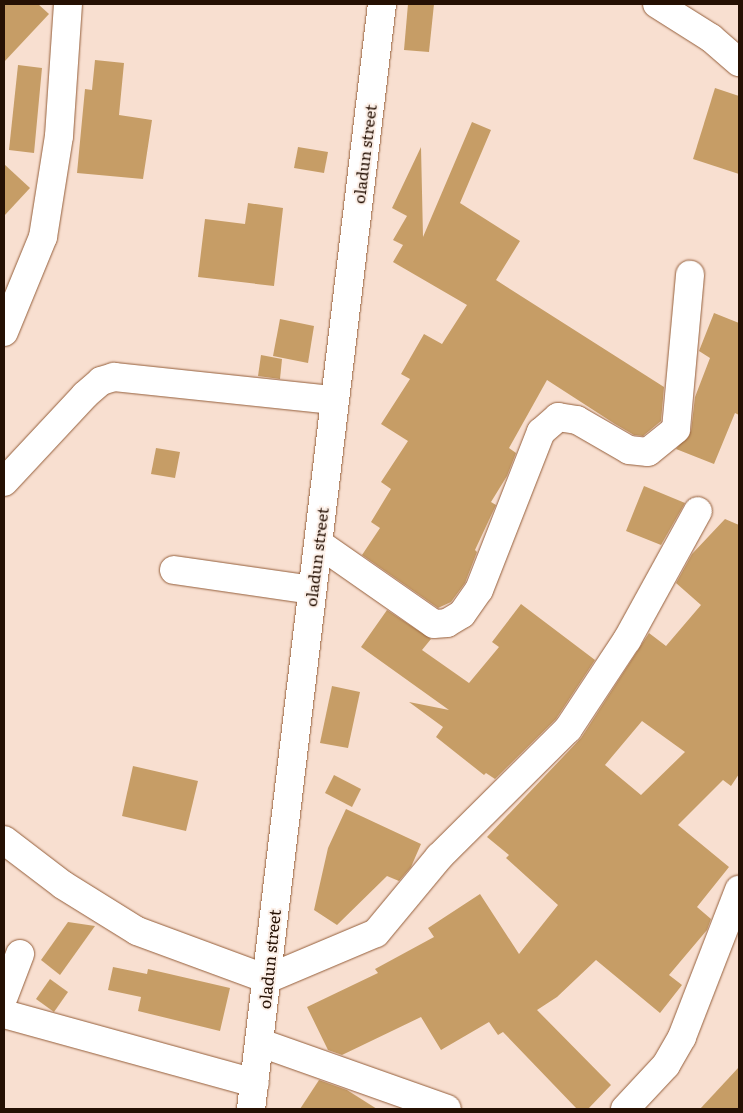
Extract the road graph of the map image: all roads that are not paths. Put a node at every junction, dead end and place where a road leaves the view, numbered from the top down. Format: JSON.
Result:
{"nodes":[{"id":1,"x":68,"y":4,"type":"edge"},
{"id":2,"x":382,"y":4,"type":"edge"},
{"id":3,"x":657,"y":4,"type":"edge"},
{"id":4,"x":739,"y":62,"type":"edge"},
{"id":5,"x":690,"y":275,"type":"dead end"},
{"id":6,"x":4,"y":332,"type":"edge"},
{"id":7,"x":334,"y":400,"type":"junction"},
{"id":8,"x":4,"y":482,"type":"edge"},
{"id":9,"x":698,"y":511,"type":"dead end"},
{"id":10,"x":318,"y":543,"type":"junction"},
{"id":11,"x":174,"y":570,"type":"dead end"},
{"id":12,"x":312,"y":590,"type":"junction"},
{"id":13,"x":4,"y":840,"type":"edge"},
{"id":14,"x":739,"y":890,"type":"edge"},
{"id":15,"x":20,"y":954,"type":"dead end"},
{"id":16,"x":267,"y":979,"type":"junction"},
{"id":17,"x":4,"y":996,"type":"edge"},
{"id":18,"x":4,"y":1014,"type":"edge"},
{"id":19,"x":261,"y":1043,"type":"junction"},
{"id":20,"x":255,"y":1083,"type":"junction"},
{"id":21,"x":251,"y":1109,"type":"edge"},
{"id":22,"x":447,"y":1109,"type":"edge"},
{"id":23,"x":625,"y":1109,"type":"edge"}],
"edges":[{"from":1,"to":6,"type":"street"},
{"from":2,"to":7,"type":"street","name":"oladun street"},
{"from":3,"to":4,"type":"street"},
{"from":5,"to":10,"type":"street"},
{"from":7,"to":8,"type":"street"},
{"from":7,"to":10,"type":"street","name":"oladun street"},
{"from":9,"to":16,"type":"street"},
{"from":10,"to":12,"type":"street","name":"oladun street"},
{"from":11,"to":12,"type":"street"},
{"from":12,"to":16,"type":"street","name":"oladun street"},
{"from":13,"to":16,"type":"street"},
{"from":14,"to":23,"type":"street"},
{"from":15,"to":17,"type":"street"},
{"from":16,"to":19,"type":"street","name":"oladun street"},
{"from":18,"to":20,"type":"street"},
{"from":19,"to":20,"type":"street","name":"oladun street"},
{"from":19,"to":22,"type":"street"},
{"from":20,"to":21,"type":"street","name":"oladun street"}]}
